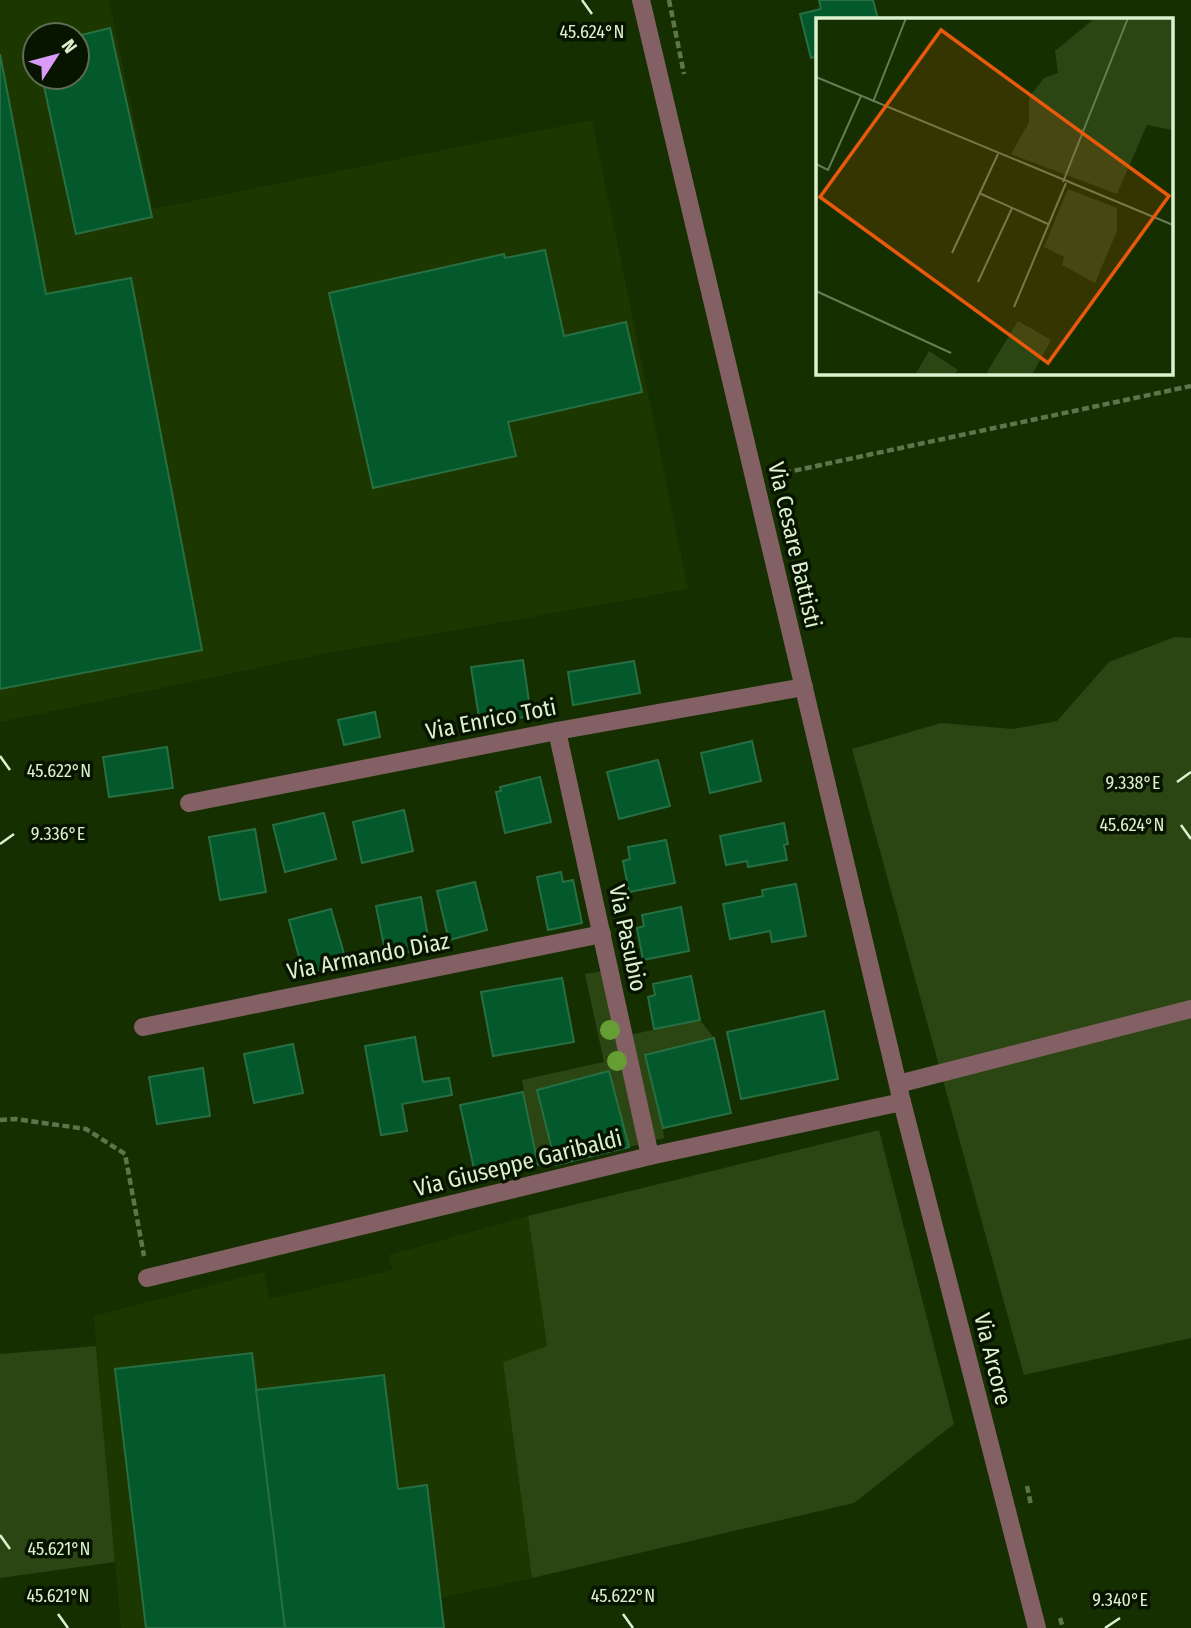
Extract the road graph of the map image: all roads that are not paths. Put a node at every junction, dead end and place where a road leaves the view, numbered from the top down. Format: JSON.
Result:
{"nodes":[{"id":1,"x":641,"y":0,"type":"edge"},
{"id":2,"x":804,"y":687,"type":"junction"},
{"id":3,"x":557,"y":731,"type":"junction"},
{"id":4,"x":188,"y":803,"type":"dead end"},
{"id":5,"x":602,"y":934,"type":"junction"},
{"id":6,"x":1191,"y":1009,"type":"edge"},
{"id":7,"x":143,"y":1027,"type":"dead end"},
{"id":8,"x":898,"y":1084,"type":"junction"},
{"id":9,"x":902,"y":1102,"type":"junction"},
{"id":10,"x":650,"y":1156,"type":"junction"},
{"id":11,"x":148,"y":1278,"type":"road end"},
{"id":12,"x":1037,"y":1628,"type":"edge"}],
"edges":[{"from":1,"to":2,"type":"street","name":"Via Cesare Battisti"},
{"from":2,"to":3,"type":"street","name":"Via Enrico Toti"},
{"from":2,"to":8,"type":"street","name":"Via Cesare Battisti"},
{"from":3,"to":4,"type":"street","name":"Via Enrico Toti"},
{"from":3,"to":5,"type":"street","name":"Via Pasubio"},
{"from":5,"to":7,"type":"street","name":"Via Armando Diaz"},
{"from":5,"to":10,"type":"street","name":"Via Pasubio"},
{"from":6,"to":8,"type":"street"},
{"from":8,"to":9,"type":"street","name":"Via Cesare Battisti"},
{"from":9,"to":10,"type":"street","name":"Via Giuseppe Garibaldi"},
{"from":9,"to":12,"type":"street","name":"Via Arcore"},
{"from":10,"to":11,"type":"street","name":"Via Giuseppe Garibaldi"}]}
